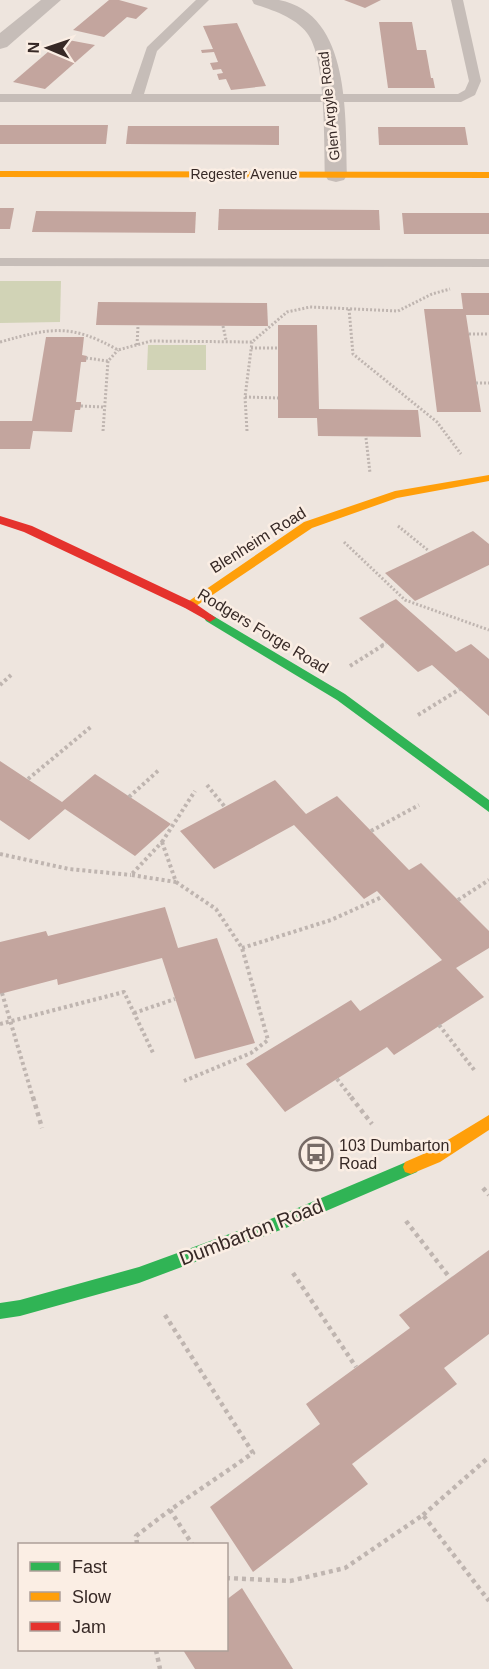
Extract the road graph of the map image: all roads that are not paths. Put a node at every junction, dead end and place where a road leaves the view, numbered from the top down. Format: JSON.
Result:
{"nodes":[{"id":1,"x":52,"y":0,"type":"edge"},
{"id":2,"x":203,"y":0,"type":"edge"},
{"id":3,"x":261,"y":0,"type":"edge"},
{"id":4,"x":457,"y":0,"type":"edge"},
{"id":5,"x":0,"y":43,"type":"edge"},
{"id":6,"x":0,"y":98,"type":"edge"},
{"id":7,"x":135,"y":98,"type":"junction"},
{"id":8,"x":331,"y":99,"type":"junction"},
{"id":9,"x":0,"y":174,"type":"edge"},
{"id":10,"x":336,"y":175,"type":"junction"},
{"id":11,"x":489,"y":175,"type":"edge"},
{"id":12,"x":0,"y":262,"type":"edge"},
{"id":13,"x":489,"y":263,"type":"edge"},
{"id":14,"x":489,"y":478,"type":"edge"},
{"id":15,"x":0,"y":520,"type":"edge"},
{"id":16,"x":189,"y":605,"type":"junction"},
{"id":17,"x":489,"y":807,"type":"edge"},
{"id":18,"x":489,"y":1122,"type":"edge"},
{"id":19,"x":0,"y":1311,"type":"edge"}],
"edges":[{"from":1,"to":5,"type":"street"},
{"from":2,"to":7,"type":"lane"},
{"from":3,"to":8,"type":"street","name":"Glen Argyle Road"},
{"from":4,"to":8,"type":"lane"},
{"from":6,"to":7,"type":"lane"},
{"from":7,"to":8,"type":"lane"},
{"from":8,"to":10,"type":"street","name":"Glen Argyle Road"},
{"from":9,"to":10,"type":"street","name":"Regester Avenue"},
{"from":10,"to":11,"type":"street","name":"Regester Avenue"},
{"from":12,"to":13,"type":"lane"},
{"from":14,"to":16,"type":"street","name":"Blenheim Road"},
{"from":15,"to":16,"type":"street","name":"Rodgers Forge Road"},
{"from":16,"to":17,"type":"street","name":"Rodgers Forge Road"},
{"from":18,"to":19,"type":"street","name":"Dumbarton Road"}]}
